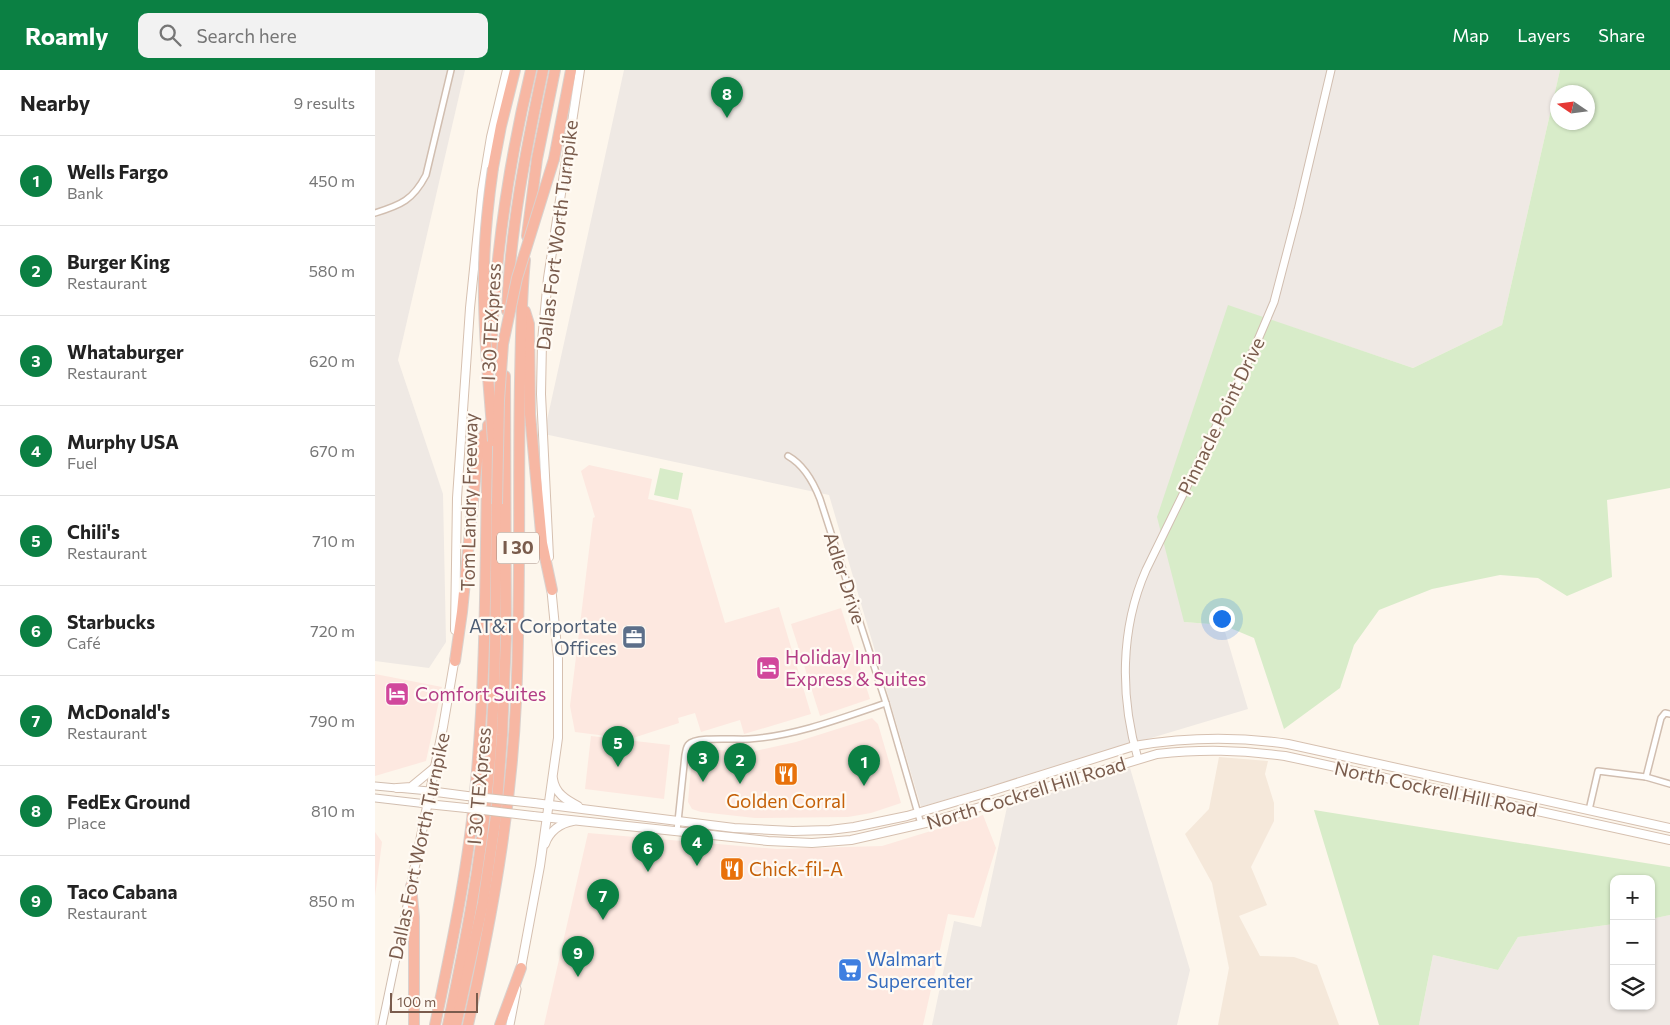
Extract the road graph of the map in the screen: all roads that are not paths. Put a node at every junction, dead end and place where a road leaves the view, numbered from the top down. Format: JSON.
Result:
{"nodes":[{"id":1,"x":451,"y":70,"type":"edge"},
{"id":2,"x":507,"y":70,"type":"edge"},
{"id":3,"x":515,"y":70,"type":"edge"},
{"id":4,"x":531,"y":70,"type":"edge"},
{"id":5,"x":543,"y":70,"type":"edge"},
{"id":6,"x":555,"y":70,"type":"edge"},
{"id":7,"x":571,"y":70,"type":"edge"},
{"id":8,"x":580,"y":70,"type":"edge"},
{"id":9,"x":1331,"y":70,"type":"edge"},
{"id":10,"x":375,"y":213,"type":"edge"},
{"id":11,"x":522,"y":299,"type":"junction"},
{"id":12,"x":488,"y":422,"type":"junction"},
{"id":13,"x":787,"y":456,"type":"dead end"},
{"id":14,"x":497,"y":504,"type":"junction"},
{"id":15,"x":552,"y":590,"type":"junction"},
{"id":16,"x":455,"y":661,"type":"junction"},
{"id":17,"x":886,"y":703,"type":"junction"},
{"id":18,"x":1670,"y":714,"type":"edge"},
{"id":19,"x":1134,"y":746,"type":"junction"},
{"id":20,"x":1138,"y":759,"type":"junction"},
{"id":21,"x":434,"y":768,"type":"junction"},
{"id":22,"x":552,"y":774,"type":"junction"},
{"id":23,"x":1646,"y":778,"type":"junction"},
{"id":24,"x":1670,"y":784,"type":"edge"},
{"id":25,"x":375,"y":786,"type":"edge"},
{"id":26,"x":397,"y":788,"type":"junction"},
{"id":27,"x":429,"y":791,"type":"junction"},
{"id":28,"x":375,"y":798,"type":"edge"},
{"id":29,"x":427,"y":804,"type":"junction"},
{"id":30,"x":548,"y":804,"type":"junction"},
{"id":31,"x":581,"y":808,"type":"junction"},
{"id":32,"x":1589,"y":810,"type":"junction"},
{"id":33,"x":917,"y":813,"type":"junction"},
{"id":34,"x":546,"y":817,"type":"junction"},
{"id":35,"x":581,"y":820,"type":"junction"},
{"id":36,"x":678,"y":820,"type":"junction"},
{"id":37,"x":921,"y":824,"type":"junction"},
{"id":38,"x":1670,"y":828,"type":"edge"},
{"id":39,"x":677,"y":831,"type":"junction"},
{"id":40,"x":793,"y":831,"type":"junction"},
{"id":41,"x":1670,"y":840,"type":"edge"},
{"id":42,"x":793,"y":843,"type":"junction"},
{"id":43,"x":540,"y":861,"type":"junction"},
{"id":44,"x":411,"y":886,"type":"junction"},
{"id":45,"x":521,"y":968,"type":"junction"},
{"id":46,"x":382,"y":1025,"type":"edge"},
{"id":47,"x":415,"y":1025,"type":"edge"},
{"id":48,"x":435,"y":1025,"type":"edge"},
{"id":49,"x":448,"y":1025,"type":"edge"},
{"id":50,"x":456,"y":1025,"type":"edge"},
{"id":51,"x":468,"y":1025,"type":"edge"},
{"id":52,"x":499,"y":1025,"type":"edge"},
{"id":53,"x":510,"y":1025,"type":"edge"}],
"edges":[{"from":1,"to":10,"type":"street"},
{"from":2,"to":16,"type":"main road","name":"Dallas Fort Worth Turnpike"},
{"from":3,"to":14,"type":"highway","bridge":true},
{"from":4,"to":12,"type":"highway","name":"Tom Landry Freeway","number":"I 30"},
{"from":5,"to":50,"type":"highway","name":"I 30 TEXpress"},
{"from":6,"to":11,"type":"highway","number":"I 30"},
{"from":7,"to":14,"type":"highway","bridge":true},
{"from":8,"to":15,"type":"main road","name":"Dallas Fort Worth Turnpike"},
{"from":9,"to":19,"type":"street","name":"Pinnacle Point Drive"},
{"from":11,"to":15,"type":"highway"},
{"from":11,"to":51,"type":"highway","number":"I 30"},
{"from":12,"to":16,"type":"highway"},
{"from":12,"to":48,"type":"highway","name":"Tom Landry Freeway","number":"I 30"},
{"from":13,"to":17,"type":"street","name":"Adler Drive"},
{"from":14,"to":49,"type":"highway"},
{"from":15,"to":22,"type":"main road","name":"Dallas Fort Worth Turnpike"},
{"from":16,"to":21,"type":"main road","name":"Dallas Fort Worth Turnpike"},
{"from":17,"to":33,"type":"street","name":"Adler Drive"},
{"from":17,"to":36,"type":"street"},
{"from":18,"to":23,"type":"street"},
{"from":19,"to":20,"type":"street","name":"Pinnacle Point Drive"},
{"from":19,"to":32,"type":"main road","name":"North Cockrell Hill Road"},
{"from":19,"to":33,"type":"main road","name":"North Cockrell Hill Road"},
{"from":20,"to":37,"type":"main road","name":"North Cockrell Hill Road"},
{"from":20,"to":41,"type":"main road","name":"North Cockrell Hill Road"},
{"from":21,"to":26,"type":"main road"},
{"from":21,"to":27,"type":"main road","name":"Dallas Fort Worth Turnpike"},
{"from":22,"to":30,"type":"main road","name":"Dallas Fort Worth Turnpike"},
{"from":22,"to":31,"type":"main road"},
{"from":23,"to":24,"type":"street"},
{"from":23,"to":32,"type":"street"},
{"from":25,"to":26,"type":"street","name":"North Cockrell Hill Road"},
{"from":26,"to":27,"type":"street","name":"North Cockrell Hill Road"},
{"from":27,"to":29,"type":"main road","name":"Dallas Fort Worth Turnpike"},
{"from":27,"to":30,"type":"main road","name":"North Cockrell Hill Road","bridge":true},
{"from":28,"to":29,"type":"street","name":"North Cockrell Hill Road"},
{"from":29,"to":34,"type":"main road","name":"North Cockrell Hill Road","bridge":true},
{"from":29,"to":44,"type":"main road","name":"Dallas Fort Worth Turnpike"},
{"from":30,"to":31,"type":"main road","name":"North Cockrell Hill Road"},
{"from":30,"to":34,"type":"main road","name":"Dallas Fort Worth Turnpike"},
{"from":31,"to":36,"type":"main road","name":"North Cockrell Hill Road"},
{"from":32,"to":38,"type":"main road","name":"North Cockrell Hill Road"},
{"from":33,"to":37,"type":"street","name":"Adler Drive"},
{"from":33,"to":40,"type":"main road","name":"North Cockrell Hill Road"},
{"from":34,"to":35,"type":"main road","name":"North Cockrell Hill Road"},
{"from":34,"to":43,"type":"main road","name":"Dallas Fort Worth Turnpike"},
{"from":35,"to":39,"type":"main road","name":"North Cockrell Hill Road"},
{"from":35,"to":43,"type":"main road"},
{"from":36,"to":39,"type":"street"},
{"from":36,"to":40,"type":"main road","name":"North Cockrell Hill Road"},
{"from":37,"to":42,"type":"main road","name":"North Cockrell Hill Road"},
{"from":39,"to":42,"type":"main road","name":"North Cockrell Hill Road"},
{"from":40,"to":42,"type":"main road"},
{"from":43,"to":45,"type":"main road","name":"Dallas Fort Worth Turnpike"},
{"from":44,"to":46,"type":"street","name":"Dallas Fort Worth Turnpike"},
{"from":44,"to":47,"type":"highway"},
{"from":45,"to":52,"type":"highway"},
{"from":45,"to":53,"type":"street","name":"Dallas Fort Worth Turnpike"}]}
